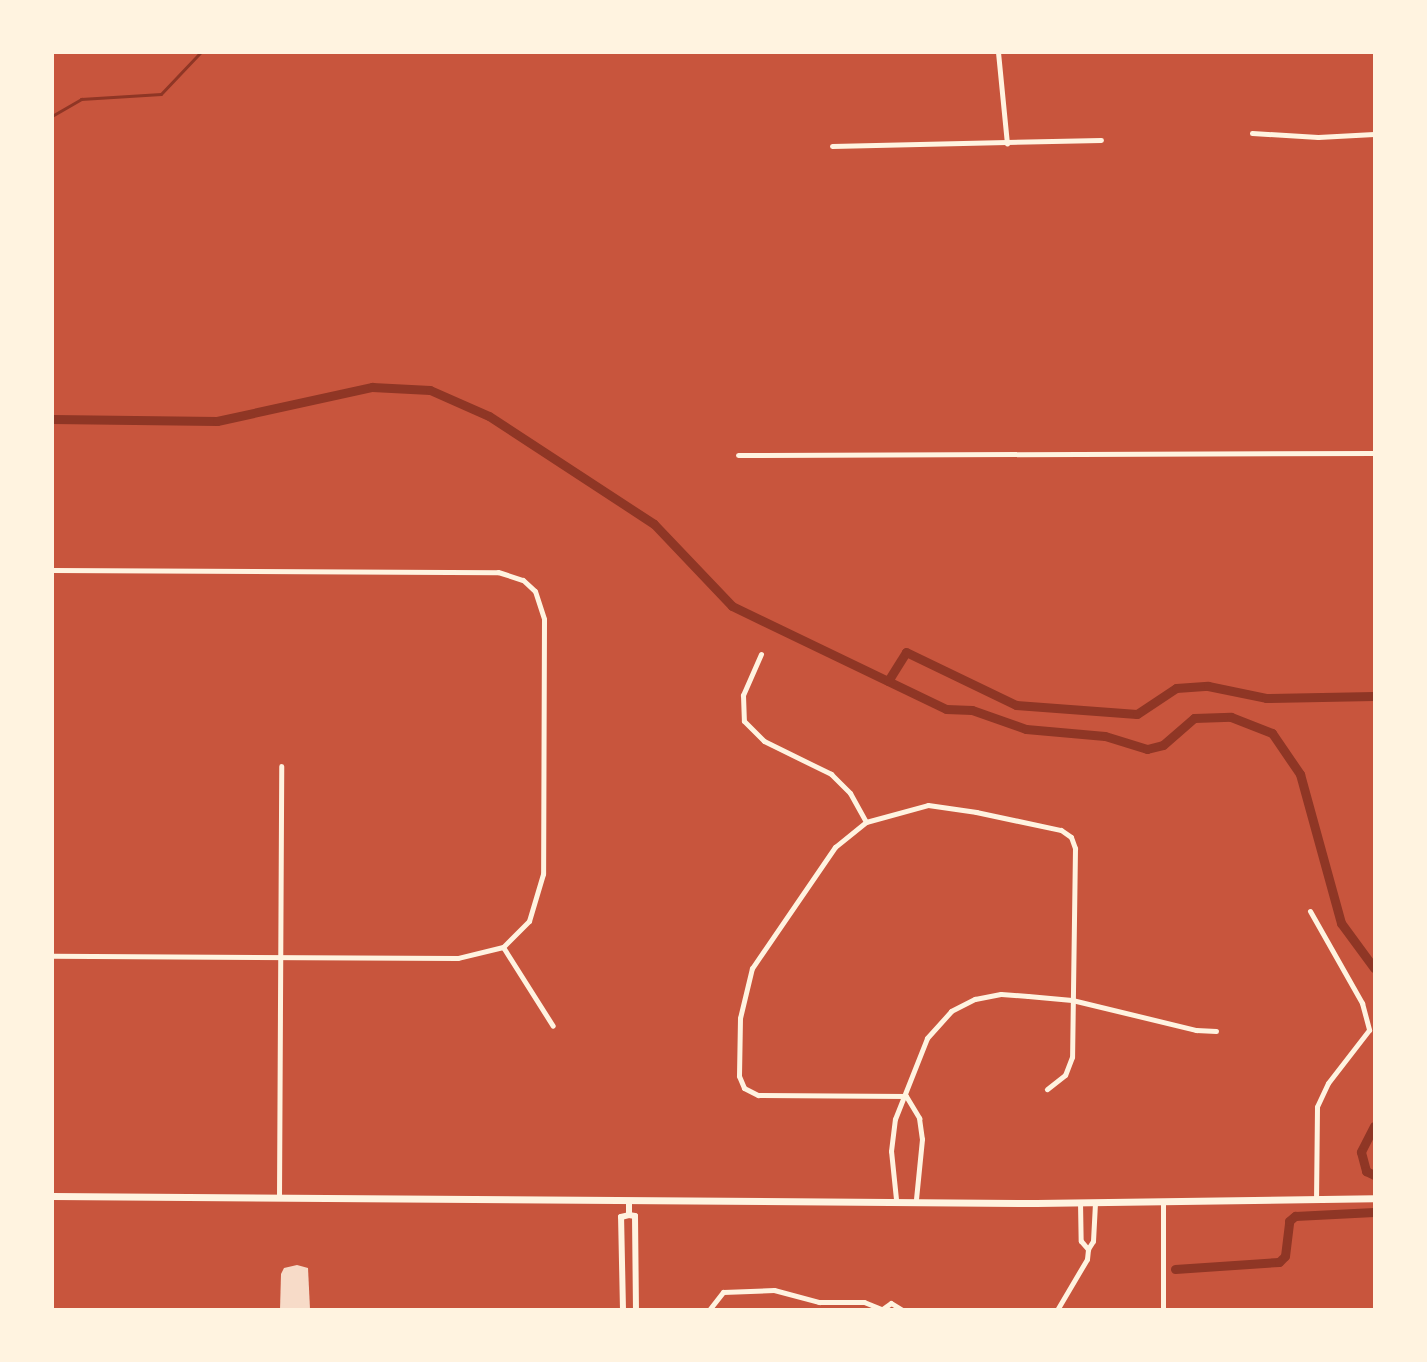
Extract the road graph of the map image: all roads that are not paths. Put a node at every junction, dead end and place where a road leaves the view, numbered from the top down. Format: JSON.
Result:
{"nodes":[{"id":1,"x":998,"y":52,"type":"edge"},
{"id":2,"x":1252,"y":133,"type":"dead end"},
{"id":3,"x":1374,"y":134,"type":"edge"},
{"id":4,"x":1101,"y":140,"type":"dead end"},
{"id":5,"x":1007,"y":144,"type":"junction"},
{"id":6,"x":832,"y":146,"type":"dead end"},
{"id":7,"x":1374,"y":453,"type":"edge"},
{"id":8,"x":738,"y":455,"type":"dead end"},
{"id":9,"x":52,"y":570,"type":"edge"},
{"id":10,"x":761,"y":654,"type":"dead end"},
{"id":11,"x":281,"y":766,"type":"dead end"},
{"id":12,"x":866,"y":822,"type":"junction"},
{"id":13,"x":1310,"y":911,"type":"dead end"},
{"id":14,"x":503,"y":947,"type":"junction"},
{"id":15,"x":52,"y":956,"type":"edge"},
{"id":16,"x":280,"y":957,"type":"junction"},
{"id":17,"x":1072,"y":1000,"type":"junction"},
{"id":18,"x":553,"y":1026,"type":"dead end"},
{"id":19,"x":1216,"y":1031,"type":"dead end"},
{"id":20,"x":1047,"y":1088,"type":"dead end"},
{"id":21,"x":906,"y":1096,"type":"junction"},
{"id":22,"x":52,"y":1195,"type":"edge"},
{"id":23,"x":279,"y":1196,"type":"junction"},
{"id":24,"x":1374,"y":1198,"type":"edge"},
{"id":25,"x":895,"y":1199,"type":"junction"},
{"id":26,"x":916,"y":1199,"type":"junction"},
{"id":27,"x":1316,"y":1200,"type":"junction"},
{"id":28,"x":1163,"y":1201,"type":"junction"},
{"id":29,"x":629,"y":1202,"type":"junction"},
{"id":30,"x":1080,"y":1202,"type":"junction"},
{"id":31,"x":1096,"y":1202,"type":"junction"},
{"id":32,"x":629,"y":1215,"type":"junction"},
{"id":33,"x":1087,"y":1249,"type":"junction"},
{"id":34,"x":881,"y":1309,"type":"edge"},
{"id":35,"x":623,"y":1310,"type":"edge"},
{"id":36,"x":636,"y":1310,"type":"edge"},
{"id":37,"x":709,"y":1310,"type":"edge"},
{"id":38,"x":902,"y":1310,"type":"edge"},
{"id":39,"x":1057,"y":1310,"type":"edge"},
{"id":40,"x":1163,"y":1310,"type":"edge"}],
"edges":[{"from":1,"to":5,"type":"street"},
{"from":2,"to":3,"type":"street"},
{"from":4,"to":5,"type":"street"},
{"from":5,"to":6,"type":"street"},
{"from":7,"to":8,"type":"street"},
{"from":9,"to":14,"type":"street"},
{"from":10,"to":12,"type":"street"},
{"from":11,"to":16,"type":"street"},
{"from":12,"to":17,"type":"street"},
{"from":12,"to":21,"type":"street"},
{"from":13,"to":27,"type":"street"},
{"from":14,"to":16,"type":"street"},
{"from":14,"to":18,"type":"street"},
{"from":15,"to":16,"type":"street"},
{"from":16,"to":23,"type":"street"},
{"from":17,"to":19,"type":"street"},
{"from":17,"to":20,"type":"street"},
{"from":17,"to":21,"type":"street"},
{"from":21,"to":25,"type":"street"},
{"from":21,"to":26,"type":"street"},
{"from":22,"to":23,"type":"main road"},
{"from":23,"to":29,"type":"main road"},
{"from":24,"to":27,"type":"main road"},
{"from":25,"to":26,"type":"main road"},
{"from":25,"to":29,"type":"main road"},
{"from":26,"to":30,"type":"main road"},
{"from":27,"to":28,"type":"main road"},
{"from":28,"to":31,"type":"main road"},
{"from":28,"to":40,"type":"street"},
{"from":29,"to":32,"type":"street"},
{"from":30,"to":31,"type":"main road"},
{"from":30,"to":33,"type":"street"},
{"from":31,"to":33,"type":"street"},
{"from":32,"to":35,"type":"street"},
{"from":32,"to":36,"type":"street"},
{"from":33,"to":39,"type":"street"},
{"from":34,"to":37,"type":"street"},
{"from":34,"to":38,"type":"street"}]}
